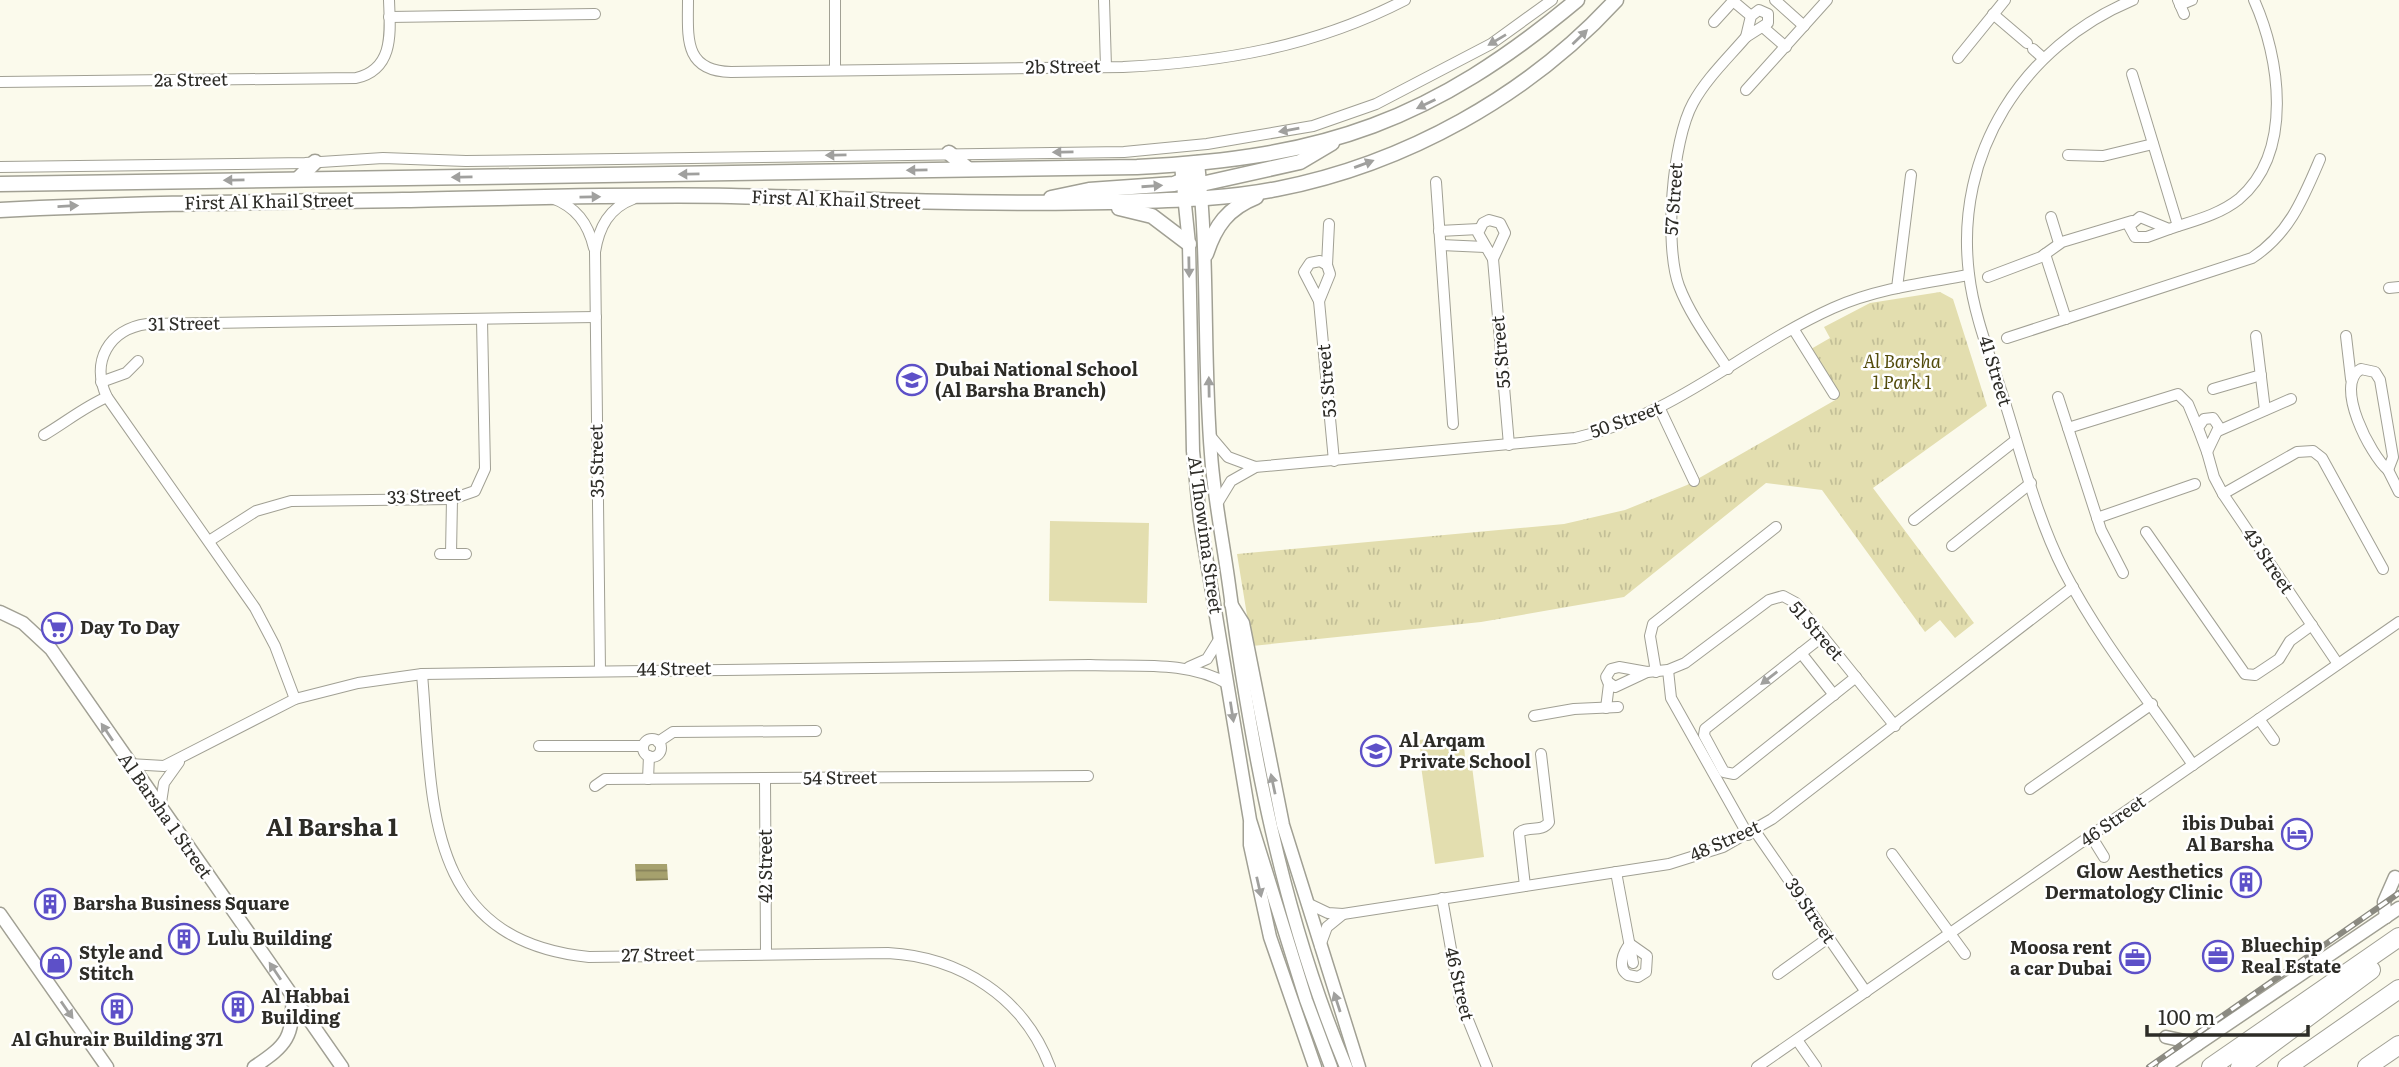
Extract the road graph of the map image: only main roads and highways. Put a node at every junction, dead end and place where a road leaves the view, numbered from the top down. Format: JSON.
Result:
{"nodes":[{"id":1,"x":1577,"y":0,"type":"edge"},
{"id":2,"x":1616,"y":0,"type":"edge"},
{"id":3,"x":1336,"y":140,"type":"junction"},
{"id":4,"x":949,"y":153,"type":"road end"},
{"id":5,"x":315,"y":162,"type":"road end"},
{"id":6,"x":1198,"y":163,"type":"junction"},
{"id":7,"x":968,"y":169,"type":"junction"},
{"id":8,"x":298,"y":179,"type":"junction"},
{"id":9,"x":0,"y":184,"type":"edge"},
{"id":10,"x":1276,"y":189,"type":"junction"},
{"id":11,"x":1201,"y":191,"type":"junction"},
{"id":12,"x":1072,"y":203,"type":"junction"},
{"id":13,"x":1037,"y":204,"type":"junction"},
{"id":14,"x":0,"y":209,"type":"edge"},
{"id":15,"x":1189,"y":244,"type":"road end"},
{"id":16,"x":1206,"y":254,"type":"road end"},
{"id":17,"x":2399,"y":937,"type":"edge"},
{"id":18,"x":2399,"y":950,"type":"edge"},
{"id":19,"x":2399,"y":989,"type":"edge"},
{"id":20,"x":2399,"y":1045,"type":"edge"},
{"id":21,"x":2211,"y":1067,"type":"edge"},
{"id":22,"x":2240,"y":1067,"type":"edge"},
{"id":23,"x":2287,"y":1067,"type":"edge"},
{"id":24,"x":2367,"y":1067,"type":"edge"}],
"edges":[{"from":1,"to":3,"type":"main road","name":"First Al Khail Street","one_way":true},
{"from":10,"to":2,"type":"main road","one_way":true},
{"from":3,"to":6,"type":"main road","name":"First Al Khail Street"},
{"from":3,"to":11,"type":"main road"},
{"from":4,"to":7,"type":"main road"},
{"from":5,"to":8,"type":"main road"},
{"from":6,"to":7,"type":"main road","name":"First Al Khail Street"},
{"from":13,"to":6,"type":"main road","one_way":true},
{"from":7,"to":8,"type":"main road","name":"First Al Khail Street","one_way":true},
{"from":8,"to":9,"type":"main road","name":"First Al Khail Street","one_way":true},
{"from":10,"to":11,"type":"main road"},
{"from":10,"to":16,"type":"main road"},
{"from":11,"to":12,"type":"main road","name":"First Al Khail Street"},
{"from":12,"to":13,"type":"main road","name":"First Al Khail Street"},
{"from":12,"to":15,"type":"main road"},
{"from":14,"to":13,"type":"main road","name":"First Al Khail Street","one_way":true},
{"from":17,"to":21,"type":"highway"},
{"from":18,"to":22,"type":"highway"},
{"from":19,"to":23,"type":"highway"},
{"from":20,"to":24,"type":"highway"}]}
